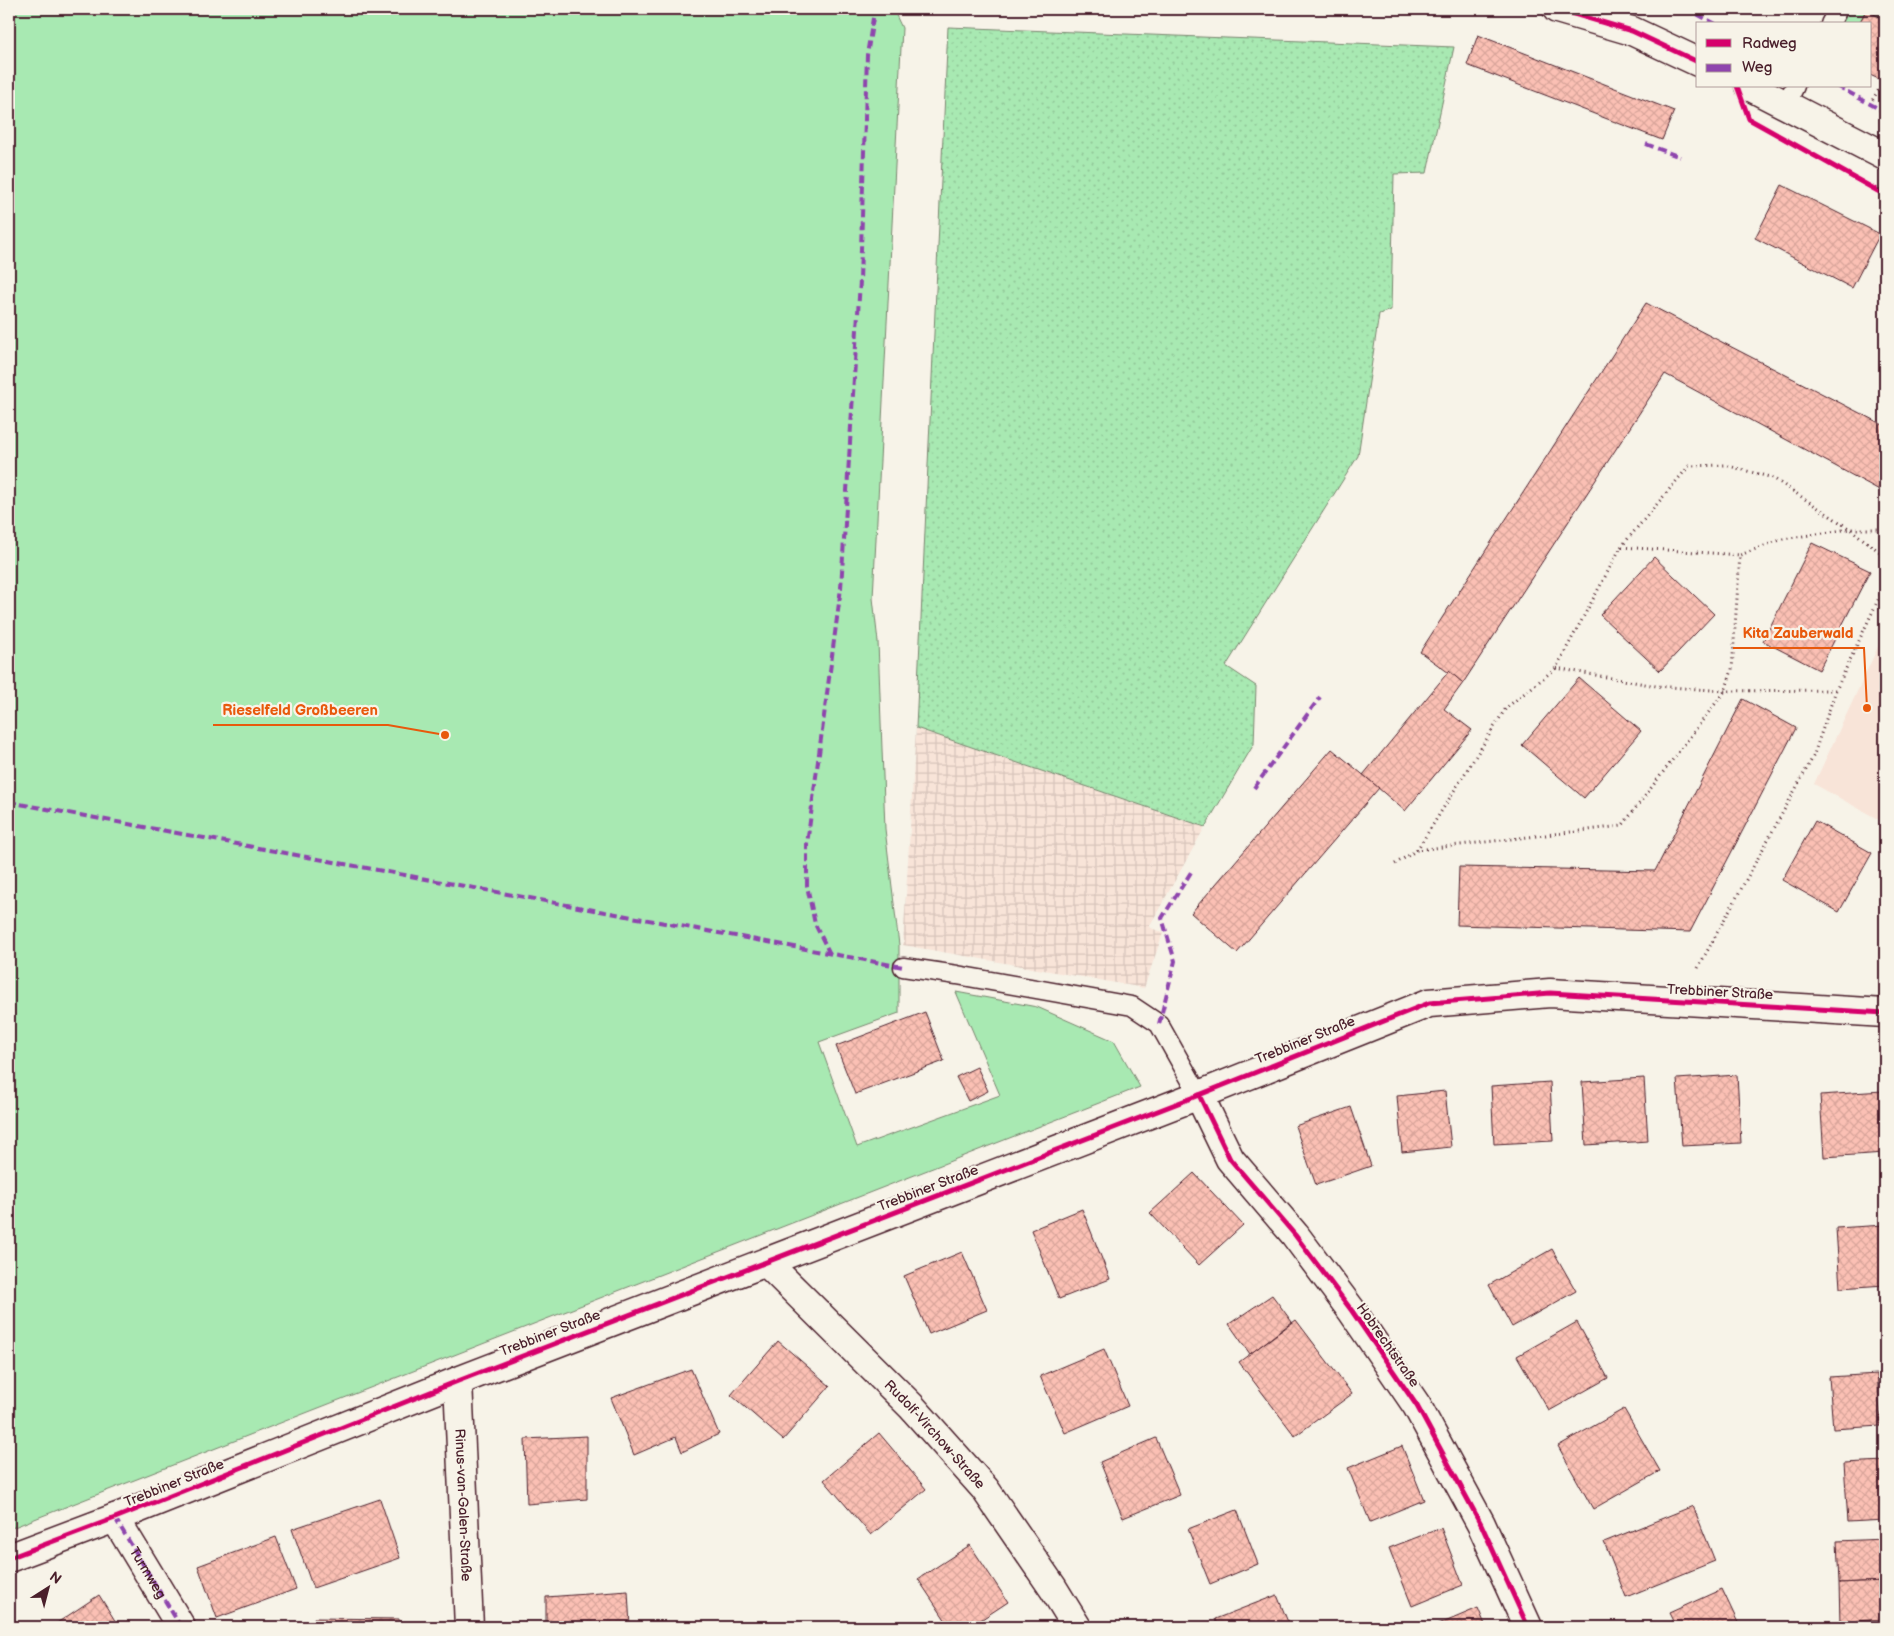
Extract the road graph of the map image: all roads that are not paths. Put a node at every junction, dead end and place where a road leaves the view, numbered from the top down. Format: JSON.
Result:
{"nodes":[{"id":1,"x":1557,"y":9,"type":"edge"},
{"id":2,"x":1603,"y":9,"type":"edge"},
{"id":3,"x":1838,"y":9,"type":"edge"},
{"id":4,"x":1831,"y":22,"type":"edge"},
{"id":5,"x":1632,"y":31,"type":"junction"},
{"id":6,"x":1696,"y":61,"type":"edge"},
{"id":7,"x":1758,"y":88,"type":"edge"},
{"id":8,"x":1790,"y":95,"type":"edge"},
{"id":9,"x":1885,"y":156,"type":"edge"},
{"id":10,"x":903,"y":967,"type":"dead end"},
{"id":11,"x":1885,"y":1013,"type":"edge"},
{"id":12,"x":1199,"y":1095,"type":"junction"},
{"id":13,"x":767,"y":1263,"type":"junction"},
{"id":14,"x":458,"y":1381,"type":"junction"},
{"id":15,"x":115,"y":1518,"type":"junction"},
{"id":16,"x":9,"y":1558,"type":"edge"},
{"id":17,"x":181,"y":1627,"type":"edge"},
{"id":18,"x":469,"y":1627,"type":"edge"},
{"id":19,"x":1076,"y":1627,"type":"edge"},
{"id":20,"x":1528,"y":1627,"type":"edge"}],
"edges":[{"from":1,"to":5,"type":"street"},
{"from":2,"to":5,"type":"street"},
{"from":3,"to":4,"type":"lane"},
{"from":5,"to":6,"type":"street"},
{"from":7,"to":8,"type":"street"},
{"from":8,"to":9,"type":"street"},
{"from":10,"to":12,"type":"lane"},
{"from":11,"to":12,"type":"street","name":"Trebbiner Straße"},
{"from":12,"to":13,"type":"street","name":"Trebbiner Straße"},
{"from":12,"to":20,"type":"street","name":"Hobrechtstraße"},
{"from":13,"to":14,"type":"street","name":"Trebbiner Straße"},
{"from":13,"to":19,"type":"street","name":"Rudolf-Virchow-Straße"},
{"from":14,"to":15,"type":"street","name":"Trebbiner Straße"},
{"from":14,"to":18,"type":"street","name":"Rinus-van-Galen-Straße"},
{"from":15,"to":16,"type":"street","name":"Trebbiner Straße"},
{"from":15,"to":17,"type":"street","name":"Turmweg"}]}
